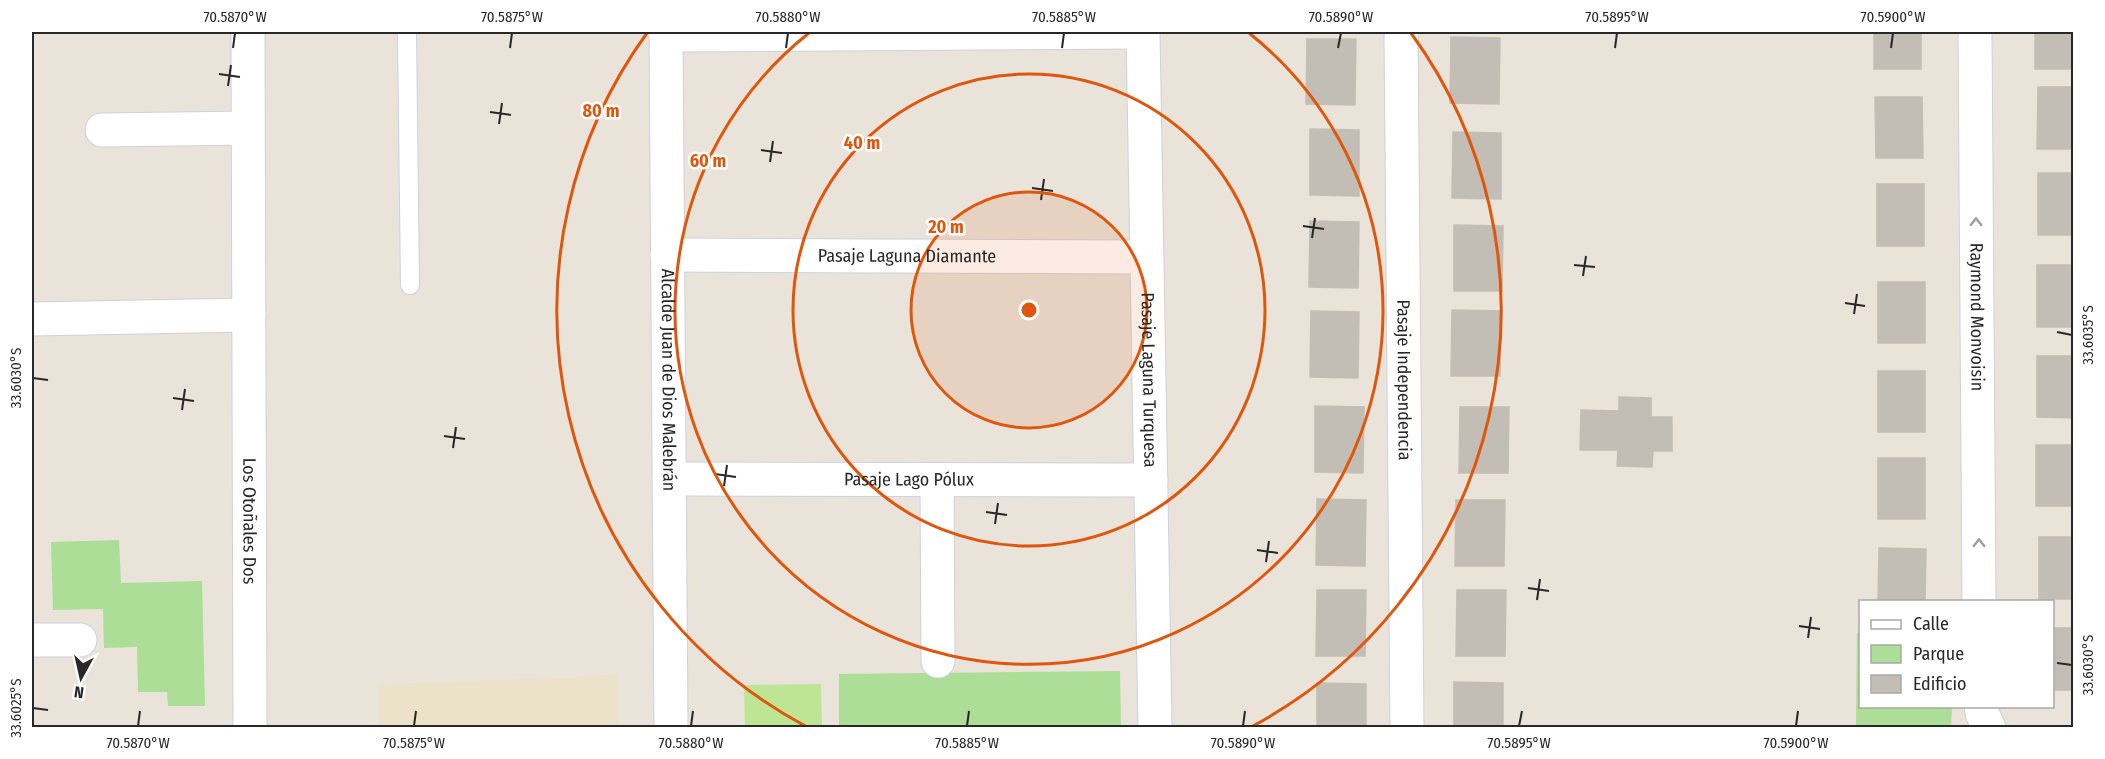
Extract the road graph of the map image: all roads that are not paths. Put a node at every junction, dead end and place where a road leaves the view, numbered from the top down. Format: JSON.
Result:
{"nodes":[{"id":1,"x":248,"y":32,"type":"edge"},
{"id":2,"x":406,"y":32,"type":"edge"},
{"id":3,"x":1143,"y":32,"type":"edge"},
{"id":4,"x":1401,"y":32,"type":"edge"},
{"id":5,"x":1975,"y":32,"type":"edge"},
{"id":6,"x":666,"y":33,"type":"edge"},
{"id":7,"x":248,"y":128,"type":"junction"},
{"id":8,"x":102,"y":130,"type":"dead end"},
{"id":9,"x":667,"y":255,"type":"junction"},
{"id":10,"x":1147,"y":257,"type":"junction"},
{"id":11,"x":410,"y":285,"type":"dead end"},
{"id":12,"x":249,"y":315,"type":"junction"},
{"id":13,"x":32,"y":319,"type":"edge"},
{"id":14,"x":669,"y":479,"type":"junction"},
{"id":15,"x":937,"y":480,"type":"junction"},
{"id":16,"x":1150,"y":480,"type":"junction"},
{"id":17,"x":1979,"y":600,"type":"edge"},
{"id":18,"x":32,"y":640,"type":"edge"},
{"id":19,"x":80,"y":640,"type":"dead end"},
{"id":20,"x":938,"y":661,"type":"dead end"},
{"id":21,"x":1981,"y":708,"type":"edge"},
{"id":22,"x":250,"y":728,"type":"edge"},
{"id":23,"x":671,"y":728,"type":"edge"},
{"id":24,"x":1155,"y":728,"type":"edge"},
{"id":25,"x":1407,"y":728,"type":"edge"},
{"id":26,"x":1989,"y":728,"type":"edge"}],
"edges":[{"from":1,"to":7,"type":"street","name":"Los Otoñales Dos"},
{"from":2,"to":11,"type":"lane"},
{"from":3,"to":6,"type":"street"},
{"from":3,"to":10,"type":"street","name":"Pasaje Laguna Turquesa"},
{"from":4,"to":25,"type":"street","name":"Pasaje Independencia"},
{"from":17,"to":5,"type":"street","name":"Raymond Monvoisin","one_way":true},
{"from":6,"to":9,"type":"street","name":"Alcalde Juan de Dios Malebrán"},
{"from":7,"to":8,"type":"street"},
{"from":7,"to":12,"type":"street","name":"Los Otoñales Dos"},
{"from":9,"to":10,"type":"street","name":"Pasaje Laguna Diamante"},
{"from":9,"to":14,"type":"street","name":"Alcalde Juan de Dios Malebrán"},
{"from":10,"to":16,"type":"street","name":"Pasaje Laguna Turquesa"},
{"from":12,"to":13,"type":"street"},
{"from":12,"to":22,"type":"street","name":"Los Otoñales Dos"},
{"from":14,"to":15,"type":"street","name":"Pasaje Lago Pólux"},
{"from":14,"to":23,"type":"street","name":"Alcalde Juan de Dios Malebrán"},
{"from":15,"to":16,"type":"street","name":"Pasaje Lago Pólux"},
{"from":15,"to":20,"type":"street"},
{"from":16,"to":24,"type":"street","name":"Pasaje Laguna Turquesa"},
{"from":18,"to":19,"type":"street"},
{"from":21,"to":26,"type":"street"}]}
